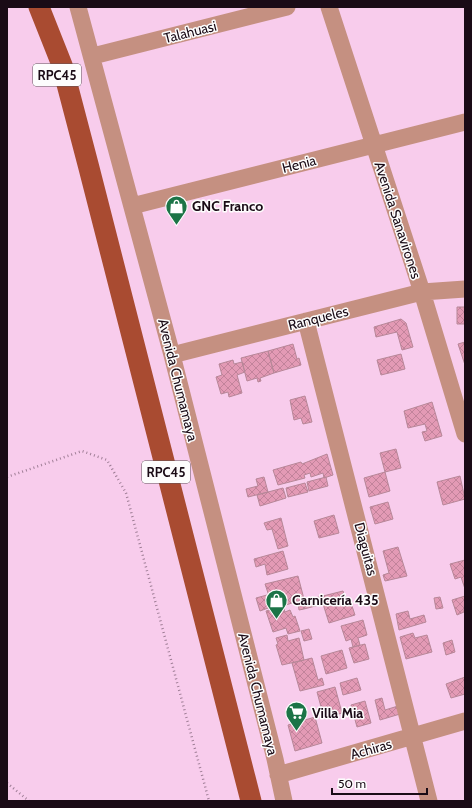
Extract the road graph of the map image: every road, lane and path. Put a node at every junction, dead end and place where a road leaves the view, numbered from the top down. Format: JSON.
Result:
{"nodes":[{"id":1,"x":30,"y":7,"type":"edge"},
{"id":2,"x":39,"y":7,"type":"edge"},
{"id":3,"x":78,"y":7,"type":"edge"},
{"id":4,"x":287,"y":7,"type":"edge"},
{"id":5,"x":329,"y":7,"type":"edge"},
{"id":6,"x":93,"y":56,"type":"junction"},
{"id":7,"x":465,"y":122,"type":"edge"},
{"id":8,"x":82,"y":143,"type":"junction"},
{"id":9,"x":374,"y":145,"type":"junction"},
{"id":10,"x":132,"y":206,"type":"junction"},
{"id":11,"x":465,"y":289,"type":"edge"},
{"id":12,"x":422,"y":292,"type":"junction"},
{"id":13,"x":306,"y":321,"type":"junction"},
{"id":14,"x":172,"y":355,"type":"junction"},
{"id":15,"x":465,"y":434,"type":"edge"},
{"id":16,"x":7,"y":478,"type":"edge"},
{"id":17,"x":465,"y":721,"type":"edge"},
{"id":18,"x":414,"y":736,"type":"junction"},
{"id":19,"x":278,"y":775,"type":"junction"},
{"id":20,"x":7,"y":783,"type":"edge"},
{"id":21,"x":29,"y":801,"type":"edge"},
{"id":22,"x":209,"y":801,"type":"edge"},
{"id":23,"x":250,"y":801,"type":"edge"},
{"id":24,"x":284,"y":801,"type":"edge"},
{"id":25,"x":429,"y":801,"type":"edge"}],
"edges":[{"from":1,"to":8,"type":"main road","number":"RPC45"},
{"from":2,"to":8,"type":"main road","number":"RPC45"},
{"from":3,"to":6,"type":"street","name":"Avenida Chumamaya"},
{"from":4,"to":6,"type":"street","name":"Talahuasi"},
{"from":5,"to":9,"type":"street","name":"Avenida Sanavirones"},
{"from":6,"to":10,"type":"street","name":"Avenida Chumamaya"},
{"from":7,"to":9,"type":"street","name":"Henia"},
{"from":8,"to":23,"type":"main road","number":"RPC45"},
{"from":9,"to":10,"type":"street","name":"Henia"},
{"from":9,"to":12,"type":"street","name":"Avenida Sanavirones"},
{"from":10,"to":14,"type":"street","name":"Avenida Chumamaya"},
{"from":11,"to":12,"type":"street","name":"Ranqueles"},
{"from":12,"to":13,"type":"street","name":"Ranqueles"},
{"from":12,"to":15,"type":"street","name":"Avenida Sanavirones"},
{"from":13,"to":14,"type":"street","name":"Ranqueles"},
{"from":13,"to":18,"type":"street","name":"Diaguitas"},
{"from":14,"to":19,"type":"street","name":"Avenida Chumamaya"},
{"from":16,"to":22,"type":"path"},
{"from":17,"to":18,"type":"street","name":"Achiras"},
{"from":18,"to":19,"type":"street","name":"Achiras"},
{"from":18,"to":25,"type":"street","name":"Diaguitas"},
{"from":19,"to":24,"type":"street","name":"Avenida Chumamaya"},
{"from":20,"to":21,"type":"path"}]}
